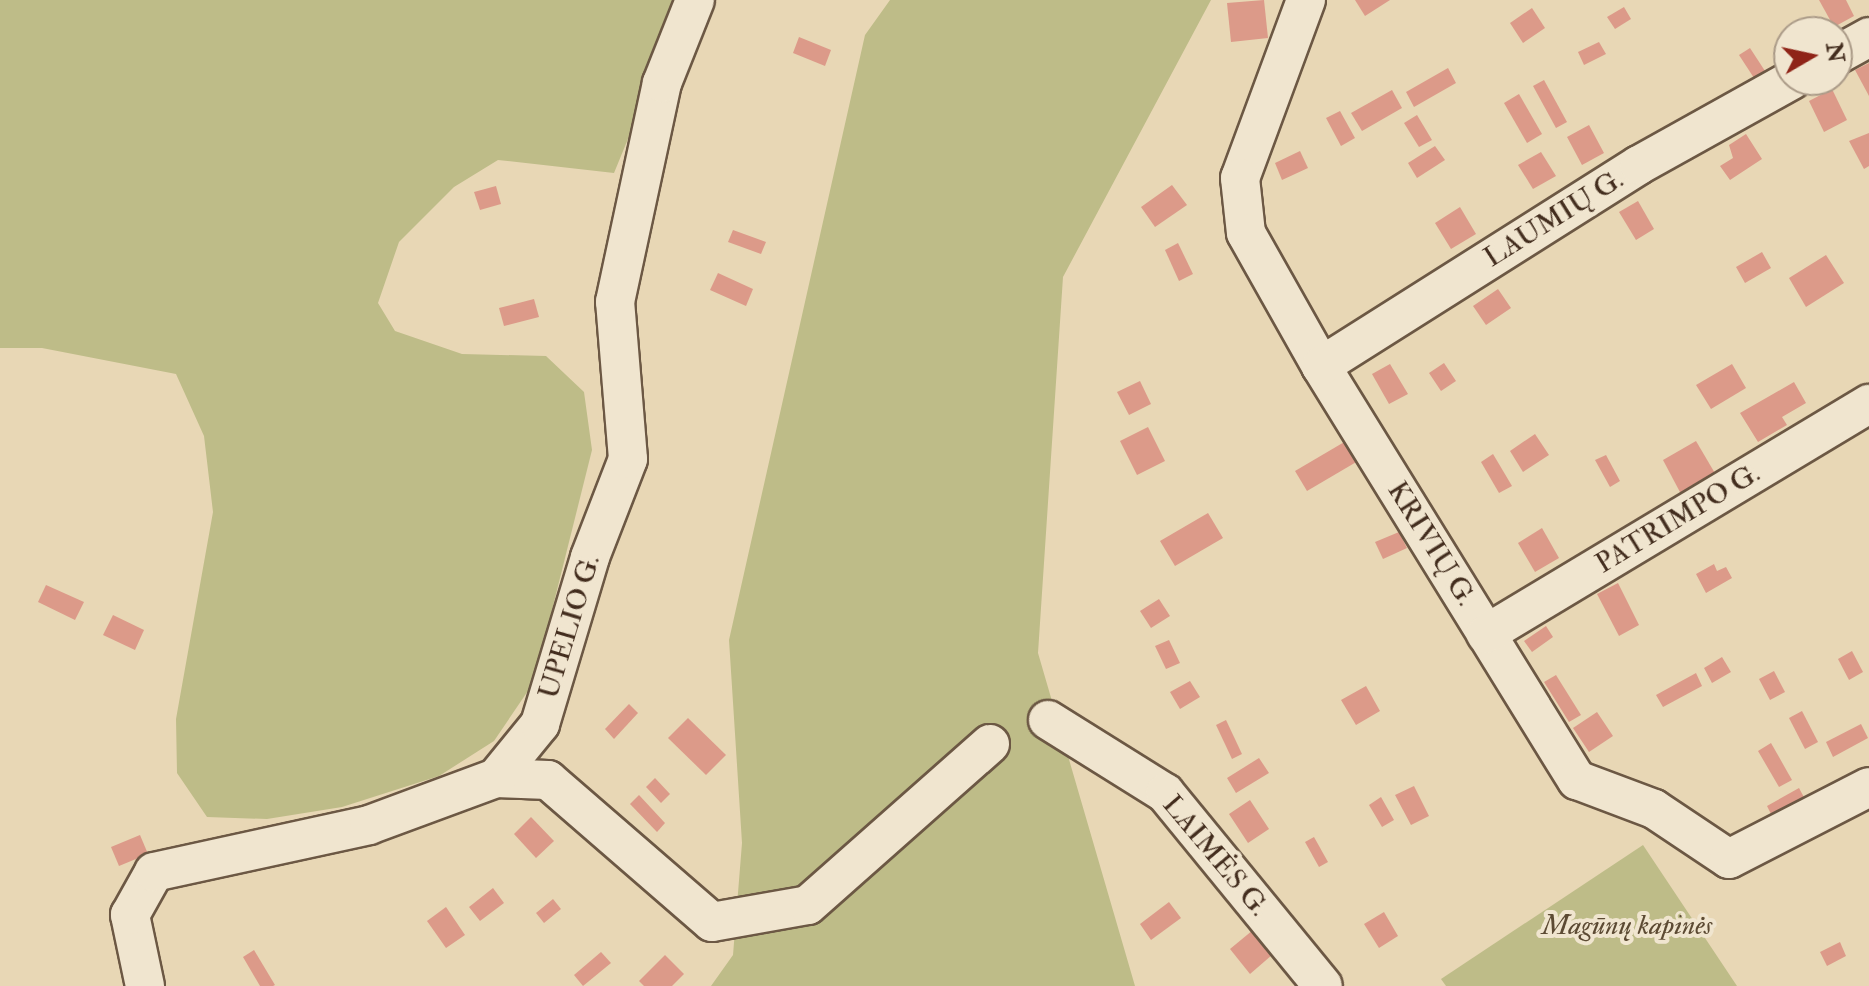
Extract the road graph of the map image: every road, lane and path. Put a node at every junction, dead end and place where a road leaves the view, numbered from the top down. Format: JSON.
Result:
{"nodes":[{"id":1,"x":695,"y":0,"type":"edge"},
{"id":2,"x":1306,"y":0,"type":"edge"},
{"id":3,"x":1773,"y":91,"type":"edge"},
{"id":4,"x":1321,"y":366,"type":"junction"},
{"id":5,"x":1869,"y":404,"type":"edge"},
{"id":6,"x":1486,"y":634,"type":"junction"},
{"id":7,"x":1048,"y":720,"type":"dead end"},
{"id":8,"x":990,"y":744,"type":"dead end"},
{"id":9,"x":496,"y":778,"type":"junction"},
{"id":10,"x":1869,"y":787,"type":"edge"},
{"id":11,"x":145,"y":986,"type":"edge"},
{"id":12,"x":1323,"y":986,"type":"edge"}],
"edges":[{"from":1,"to":9,"type":"street","name":"UPELIO G."},
{"from":2,"to":4,"type":"street","name":"KRIVIŲ G."},
{"from":3,"to":4,"type":"street","name":"LAUMIŲ G."},
{"from":4,"to":6,"type":"street","name":"KRIVIŲ G."},
{"from":5,"to":6,"type":"street","name":"PATRIMPO G."},
{"from":6,"to":10,"type":"street","name":"KRIVIŲ G."},
{"from":7,"to":12,"type":"street","name":"LAIMĖS G."},
{"from":8,"to":9,"type":"street"},
{"from":9,"to":11,"type":"street"}]}
